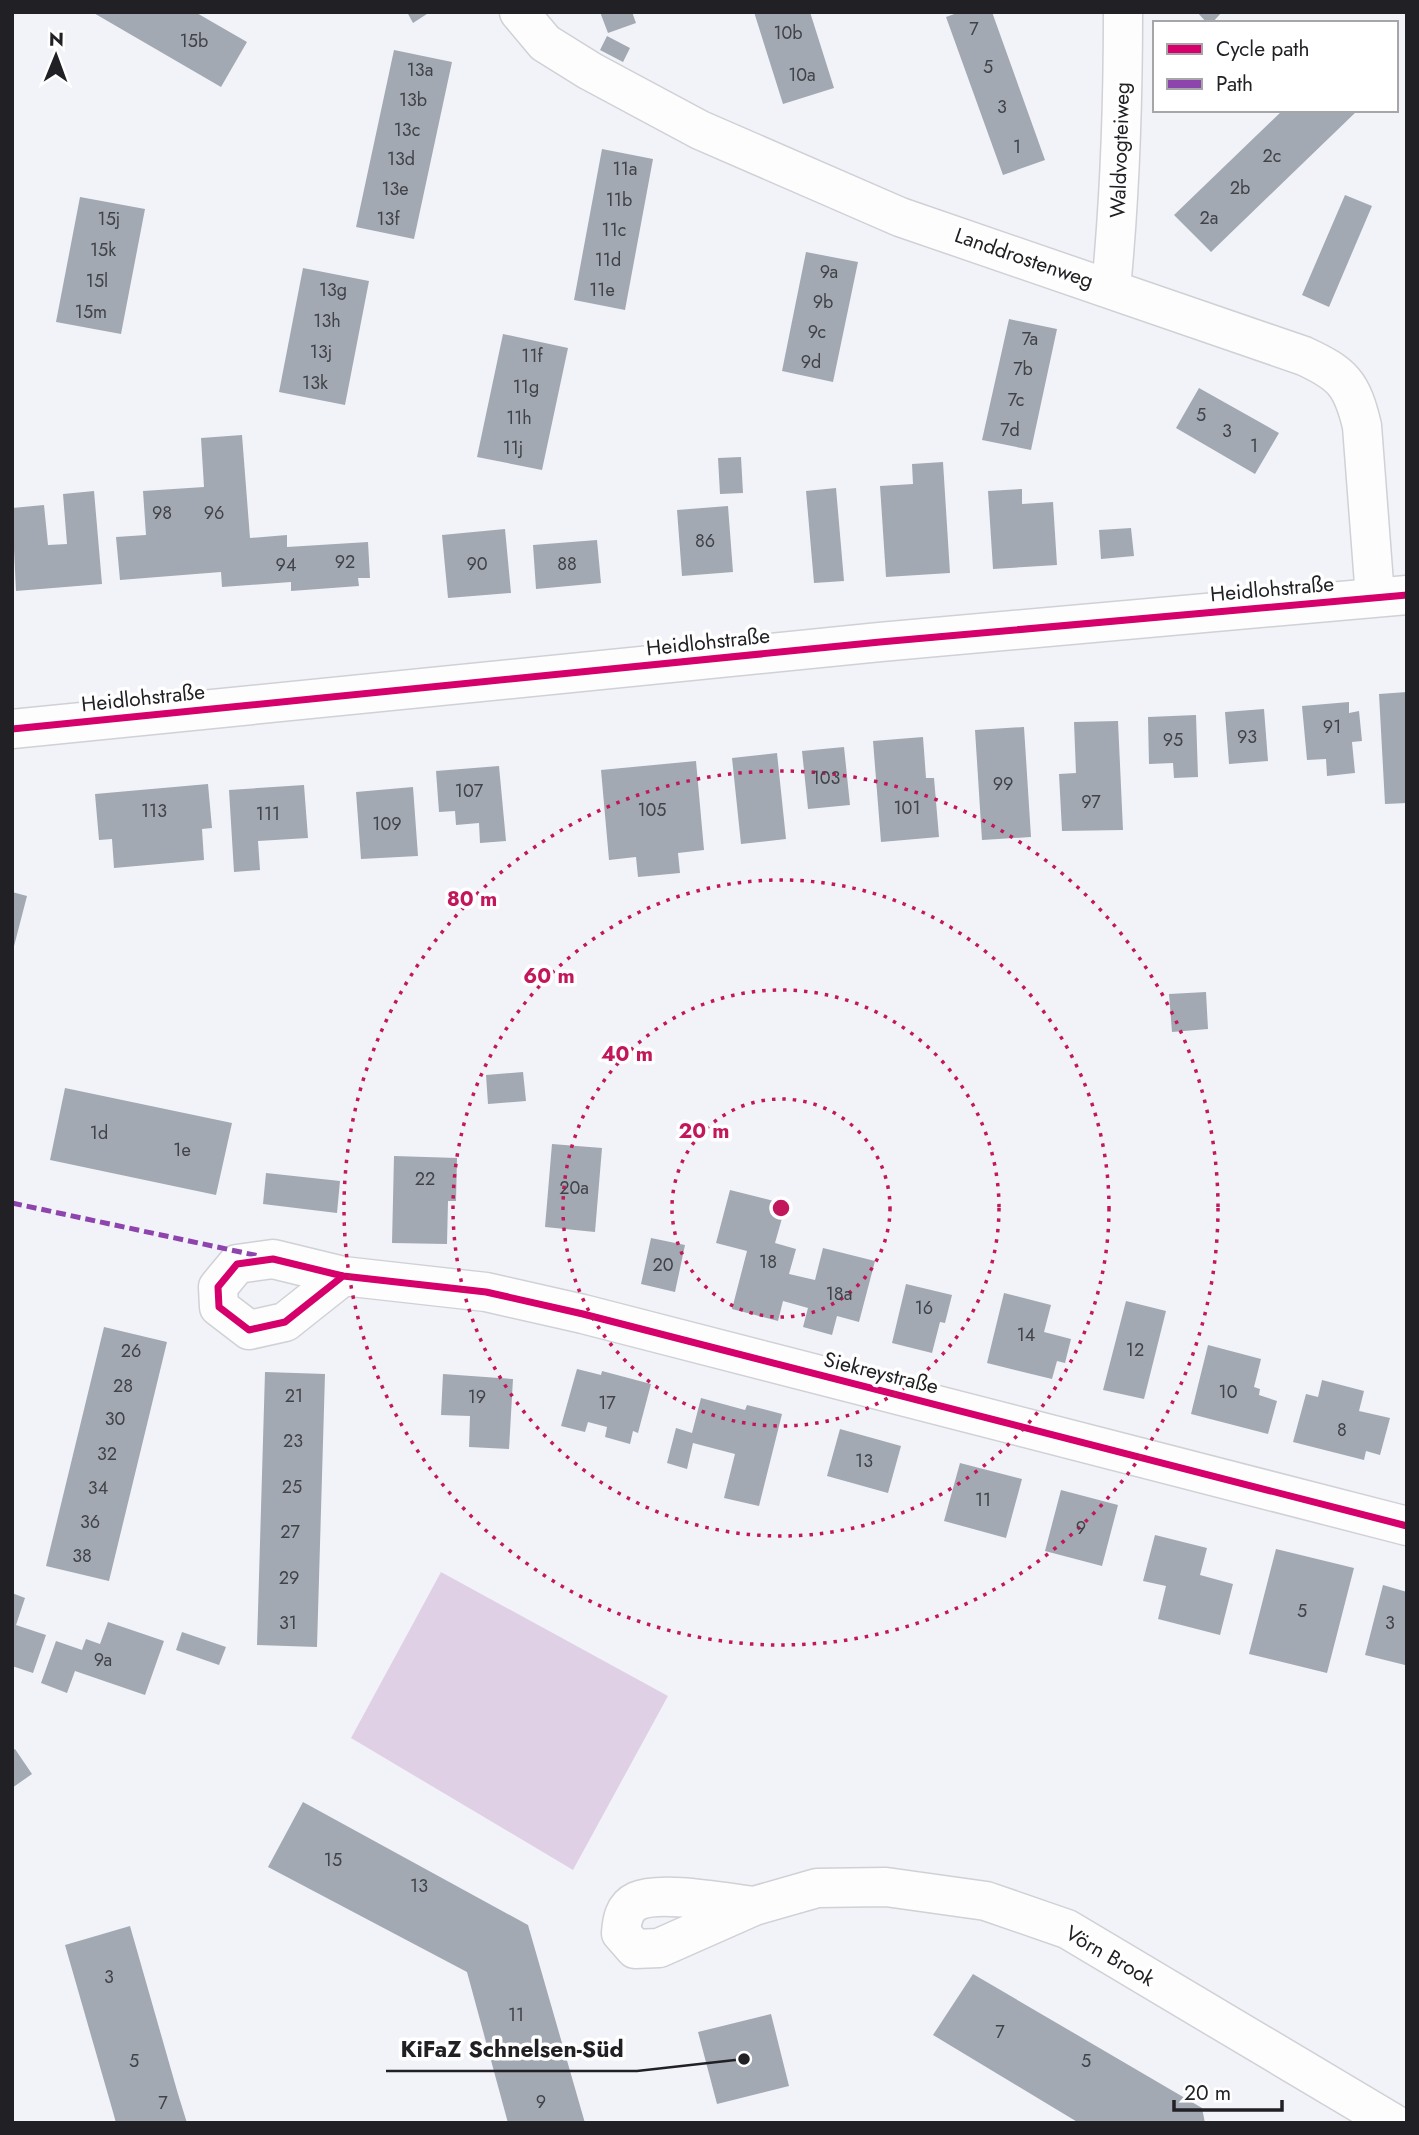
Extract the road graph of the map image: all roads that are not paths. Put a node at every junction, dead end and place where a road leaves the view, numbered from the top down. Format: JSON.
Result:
{"nodes":[{"id":1,"x":519,"y":12,"type":"edge"},
{"id":2,"x":1123,"y":12,"type":"edge"},
{"id":3,"x":1111,"y":288,"type":"junction"},
{"id":4,"x":1391,"y":596,"type":"edge"},
{"id":5,"x":12,"y":729,"type":"edge"},
{"id":6,"x":343,"y":1276,"type":"dead end"},
{"id":7,"x":1407,"y":1525,"type":"edge"},
{"id":8,"x":754,"y":1906,"type":"dead end"},
{"id":9,"x":1393,"y":2123,"type":"edge"}],
"edges":[{"from":1,"to":3,"type":"street","name":"Landdrostenweg"},
{"from":2,"to":3,"type":"street","name":"Waldvogteiweg"},
{"from":3,"to":4,"type":"street","name":"Landdrostenweg"},
{"from":4,"to":5,"type":"street","name":"Heidlohstraße"},
{"from":6,"to":7,"type":"street","name":"Siekreystraße"},
{"from":8,"to":9,"type":"street","name":"Vörn Brook"}]}
